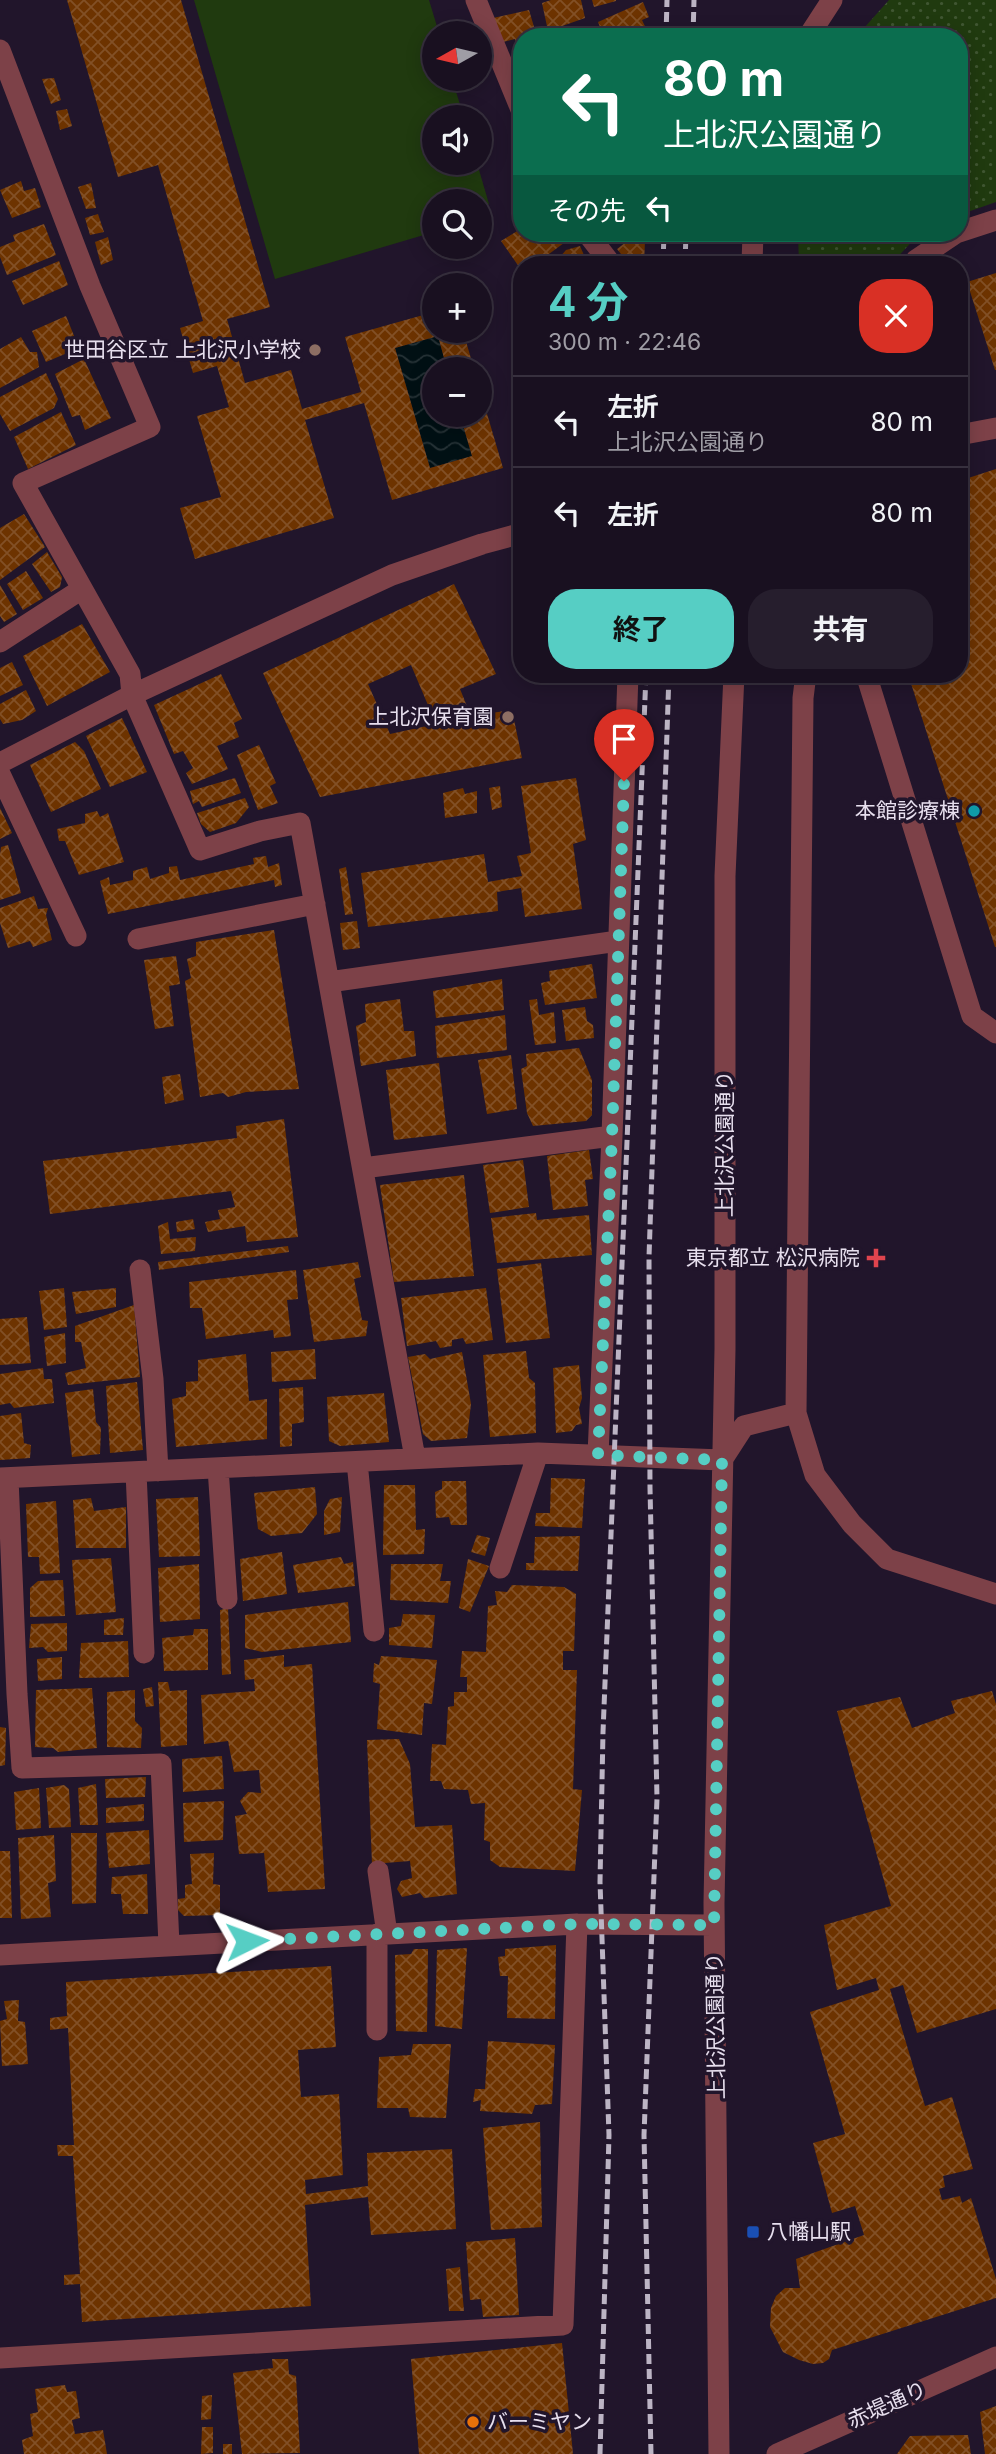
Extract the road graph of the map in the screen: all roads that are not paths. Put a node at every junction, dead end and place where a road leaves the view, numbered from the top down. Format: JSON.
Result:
{"nodes":[{"id":1,"x":476,"y":0,"type":"edge"},
{"id":2,"x":830,"y":0,"type":"edge"},
{"id":3,"x":813,"y":28,"type":"edge"},
{"id":4,"x":0,"y":50,"type":"edge"},
{"id":5,"x":513,"y":90,"type":"edge"},
{"id":6,"x":996,"y":220,"type":"edge"},
{"id":7,"x":968,"y":229,"type":"edge"},
{"id":8,"x":594,"y":242,"type":"edge"},
{"id":9,"x":943,"y":242,"type":"edge"},
{"id":10,"x":605,"y":256,"type":"edge"},
{"id":11,"x":922,"y":256,"type":"edge"},
{"id":12,"x":996,"y":428,"type":"edge"},
{"id":13,"x":968,"y":433,"type":"edge"},
{"id":14,"x":513,"y":535,"type":"edge"},
{"id":15,"x":82,"y":589,"type":"junction"},
{"id":16,"x":0,"y":642,"type":"edge"},
{"id":17,"x":628,"y":683,"type":"edge"},
{"id":18,"x":734,"y":683,"type":"edge"},
{"id":19,"x":805,"y":683,"type":"edge"},
{"id":20,"x":869,"y":683,"type":"edge"},
{"id":21,"x":132,"y":695,"type":"junction"},
{"id":22,"x":0,"y":763,"type":"edge"},
{"id":23,"x":0,"y":774,"type":"edge"},
{"id":24,"x":315,"y":904,"type":"junction"},
{"id":25,"x":76,"y":936,"type":"dead end"},
{"id":26,"x":138,"y":939,"type":"dead end"},
{"id":27,"x":618,"y":941,"type":"junction"},
{"id":28,"x":329,"y":982,"type":"junction"},
{"id":29,"x":996,"y":1033,"type":"edge"},
{"id":30,"x":612,"y":1136,"type":"junction"},
{"id":31,"x":362,"y":1168,"type":"junction"},
{"id":32,"x":140,"y":1270,"type":"dead end"},
{"id":33,"x":796,"y":1413,"type":"junction"},
{"id":34,"x":538,"y":1453,"type":"junction"},
{"id":35,"x":598,"y":1455,"type":"junction"},
{"id":36,"x":415,"y":1458,"type":"junction"},
{"id":37,"x":722,"y":1460,"type":"junction"},
{"id":38,"x":357,"y":1461,"type":"junction"},
{"id":39,"x":218,"y":1468,"type":"junction"},
{"id":40,"x":158,"y":1471,"type":"junction"},
{"id":41,"x":136,"y":1472,"type":"junction"},
{"id":42,"x":4,"y":1478,"type":"edge"},
{"id":43,"x":500,"y":1568,"type":"dead end"},
{"id":44,"x":996,"y":1594,"type":"edge"},
{"id":45,"x":228,"y":1599,"type":"dead end"},
{"id":46,"x":374,"y":1631,"type":"dead end"},
{"id":47,"x":144,"y":1653,"type":"dead end"},
{"id":48,"x":8,"y":1694,"type":"edge"},
{"id":49,"x":377,"y":1871,"type":"dead end"},
{"id":50,"x":578,"y":1924,"type":"junction"},
{"id":51,"x":714,"y":1925,"type":"junction"},
{"id":52,"x":382,"y":1934,"type":"junction"},
{"id":53,"x":169,"y":1945,"type":"junction"},
{"id":54,"x":0,"y":1955,"type":"edge"},
{"id":55,"x":377,"y":2030,"type":"dead end"},
{"id":56,"x":996,"y":2357,"type":"edge"},
{"id":57,"x":0,"y":2358,"type":"edge"},
{"id":58,"x":719,"y":2454,"type":"edge"},
{"id":59,"x":777,"y":2454,"type":"edge"}],
"edges":[{"from":1,"to":5,"type":"street"},
{"from":2,"to":3,"type":"street"},
{"from":4,"to":15,"type":"street"},
{"from":6,"to":7,"type":"street"},
{"from":8,"to":10,"type":"street"},
{"from":9,"to":11,"type":"street"},
{"from":12,"to":13,"type":"street"},
{"from":14,"to":21,"type":"street"},
{"from":15,"to":16,"type":"street"},
{"from":15,"to":21,"type":"street"},
{"from":17,"to":27,"type":"street"},
{"from":18,"to":37,"type":"street","name":"上北沢公園通り"},
{"from":19,"to":33,"type":"street"},
{"from":20,"to":29,"type":"street"},
{"from":21,"to":22,"type":"street"},
{"from":21,"to":24,"type":"street"},
{"from":23,"to":25,"type":"street"},
{"from":24,"to":26,"type":"street"},
{"from":24,"to":28,"type":"street"},
{"from":27,"to":28,"type":"street"},
{"from":27,"to":30,"type":"street"},
{"from":28,"to":31,"type":"street"},
{"from":30,"to":31,"type":"street"},
{"from":30,"to":35,"type":"street"},
{"from":31,"to":36,"type":"street"},
{"from":32,"to":40,"type":"street"},
{"from":33,"to":37,"type":"street"},
{"from":33,"to":44,"type":"street"},
{"from":34,"to":35,"type":"street"},
{"from":34,"to":36,"type":"street"},
{"from":34,"to":43,"type":"street"},
{"from":35,"to":37,"type":"street"},
{"from":36,"to":38,"type":"street"},
{"from":37,"to":51,"type":"street","name":"上北沢公園通り"},
{"from":38,"to":39,"type":"street"},
{"from":38,"to":46,"type":"street"},
{"from":39,"to":40,"type":"street"},
{"from":39,"to":45,"type":"street"},
{"from":40,"to":41,"type":"street"},
{"from":41,"to":42,"type":"street"},
{"from":41,"to":47,"type":"street"},
{"from":42,"to":48,"type":"street"},
{"from":48,"to":53,"type":"street"},
{"from":49,"to":52,"type":"street"},
{"from":50,"to":51,"type":"street"},
{"from":50,"to":52,"type":"street"},
{"from":50,"to":57,"type":"street"},
{"from":51,"to":58,"type":"street","name":"上北沢公園通り"},
{"from":52,"to":53,"type":"street"},
{"from":52,"to":55,"type":"street"},
{"from":53,"to":54,"type":"street"},
{"from":56,"to":59,"type":"street","name":"赤堤通り"}]}
